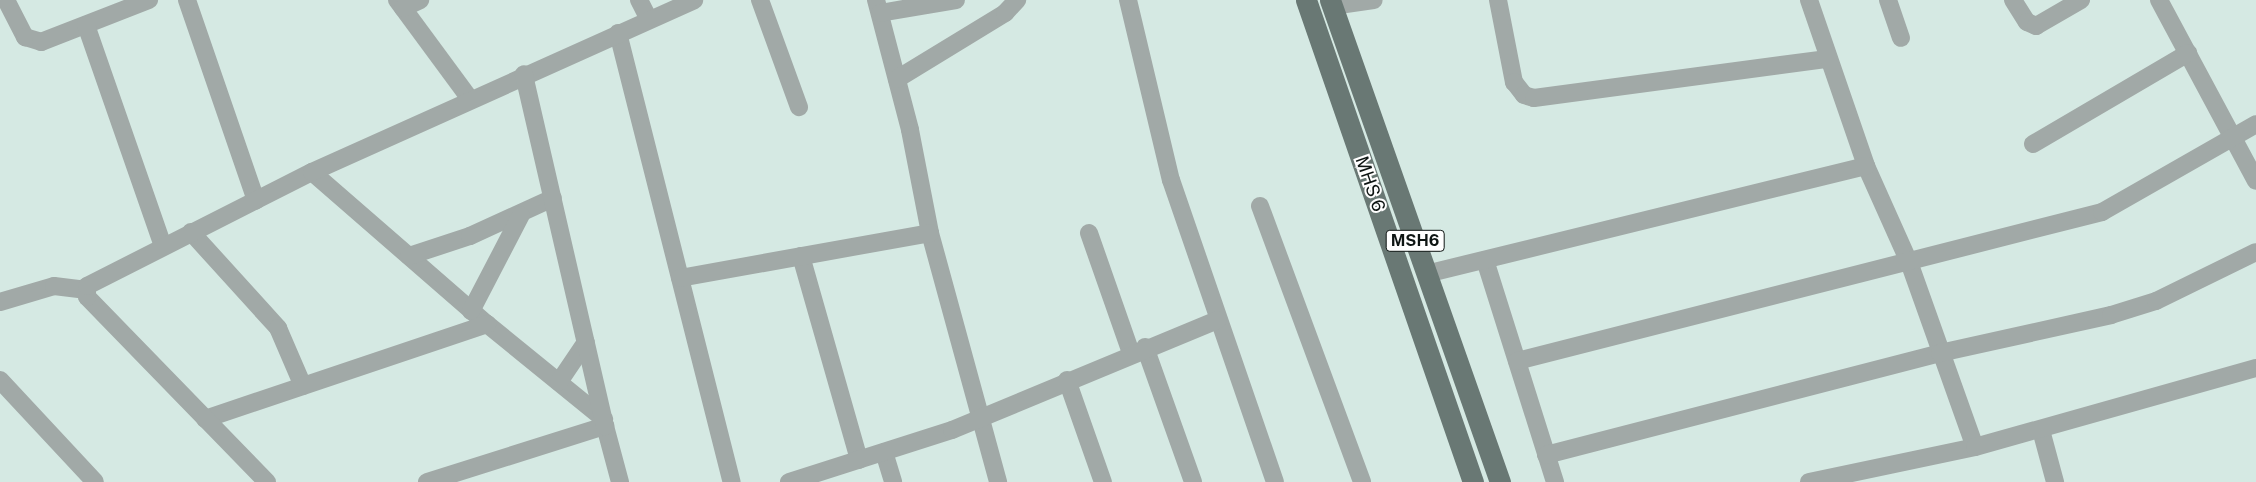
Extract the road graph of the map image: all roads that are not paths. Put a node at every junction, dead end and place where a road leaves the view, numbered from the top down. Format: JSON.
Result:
{"nodes":[{"id":1,"x":6,"y":0,"type":"edge"},
{"id":2,"x":149,"y":0,"type":"edge"},
{"id":3,"x":187,"y":0,"type":"edge"},
{"id":4,"x":420,"y":0,"type":"edge"},
{"id":5,"x":639,"y":0,"type":"edge"},
{"id":6,"x":694,"y":0,"type":"edge"},
{"id":7,"x":760,"y":0,"type":"edge"},
{"id":8,"x":956,"y":0,"type":"edge"},
{"id":9,"x":1017,"y":0,"type":"edge"},
{"id":10,"x":1128,"y":0,"type":"edge"},
{"id":11,"x":1306,"y":0,"type":"edge"},
{"id":12,"x":1374,"y":0,"type":"edge"},
{"id":13,"x":1498,"y":0,"type":"edge"},
{"id":14,"x":1809,"y":0,"type":"edge"},
{"id":15,"x":1888,"y":0,"type":"edge"},
{"id":16,"x":2013,"y":0,"type":"edge"},
{"id":17,"x":2081,"y":0,"type":"edge"},
{"id":18,"x":2159,"y":0,"type":"edge"},
{"id":19,"x":1331,"y":3,"type":"edge"},
{"id":20,"x":400,"y":4,"type":"edge"},
{"id":21,"x":878,"y":7,"type":"edge"},
{"id":22,"x":649,"y":20,"type":"junction"},
{"id":23,"x":86,"y":25,"type":"junction"},
{"id":24,"x":618,"y":34,"type":"junction"},
{"id":25,"x":1901,"y":38,"type":"dead end"},
{"id":26,"x":2188,"y":53,"type":"junction"},
{"id":27,"x":1827,"y":59,"type":"junction"},
{"id":28,"x":524,"y":74,"type":"junction"},
{"id":29,"x":897,"y":79,"type":"junction"},
{"id":30,"x":470,"y":99,"type":"junction"},
{"id":31,"x":799,"y":107,"type":"dead end"},
{"id":32,"x":2256,"y":124,"type":"edge"},
{"id":33,"x":2232,"y":138,"type":"junction"},
{"id":34,"x":2032,"y":144,"type":"dead end"},
{"id":35,"x":1866,"y":166,"type":"junction"},
{"id":36,"x":312,"y":172,"type":"junction"},
{"id":37,"x":2256,"y":181,"type":"edge"},
{"id":38,"x":553,"y":198,"type":"junction"},
{"id":39,"x":256,"y":200,"type":"junction"},
{"id":40,"x":1260,"y":206,"type":"dead end"},
{"id":41,"x":521,"y":215,"type":"junction"},
{"id":42,"x":191,"y":232,"type":"junction"},
{"id":43,"x":930,"y":233,"type":"junction"},
{"id":44,"x":1089,"y":233,"type":"dead end"},
{"id":45,"x":163,"y":246,"type":"junction"},
{"id":46,"x":2256,"y":252,"type":"edge"},
{"id":47,"x":409,"y":256,"type":"junction"},
{"id":48,"x":800,"y":256,"type":"junction"},
{"id":49,"x":1485,"y":260,"type":"junction"},
{"id":50,"x":1909,"y":262,"type":"junction"},
{"id":51,"x":1426,"y":274,"type":"junction"},
{"id":52,"x":680,"y":278,"type":"junction"},
{"id":53,"x":85,"y":290,"type":"junction"},
{"id":54,"x":0,"y":302,"type":"edge"},
{"id":55,"x":471,"y":310,"type":"junction"},
{"id":56,"x":1217,"y":320,"type":"junction"},
{"id":57,"x":487,"y":324,"type":"junction"},
{"id":58,"x":586,"y":342,"type":"junction"},
{"id":59,"x":1138,"y":350,"type":"junction"},
{"id":60,"x":1940,"y":353,"type":"junction"},
{"id":61,"x":1517,"y":361,"type":"junction"},
{"id":62,"x":2256,"y":368,"type":"edge"},
{"id":63,"x":1067,"y":380,"type":"junction"},
{"id":64,"x":1,"y":382,"type":"edge"},
{"id":65,"x":559,"y":382,"type":"junction"},
{"id":66,"x":303,"y":386,"type":"junction"},
{"id":67,"x":979,"y":417,"type":"junction"},
{"id":68,"x":205,"y":419,"type":"junction"},
{"id":69,"x":605,"y":422,"type":"junction"},
{"id":70,"x":2041,"y":430,"type":"junction"},
{"id":71,"x":1975,"y":447,"type":"junction"},
{"id":72,"x":884,"y":452,"type":"junction"},
{"id":73,"x":1546,"y":455,"type":"junction"},
{"id":74,"x":858,"y":460,"type":"junction"},
{"id":75,"x":90,"y":480,"type":"edge"},
{"id":76,"x":267,"y":482,"type":"edge"},
{"id":77,"x":427,"y":482,"type":"edge"},
{"id":78,"x":620,"y":482,"type":"edge"},
{"id":79,"x":732,"y":482,"type":"edge"},
{"id":80,"x":789,"y":482,"type":"edge"},
{"id":81,"x":893,"y":482,"type":"edge"},
{"id":82,"x":998,"y":482,"type":"edge"},
{"id":83,"x":1103,"y":482,"type":"edge"},
{"id":84,"x":1193,"y":482,"type":"edge"},
{"id":85,"x":1275,"y":482,"type":"edge"},
{"id":86,"x":1362,"y":482,"type":"edge"},
{"id":87,"x":1472,"y":482,"type":"edge"},
{"id":88,"x":1500,"y":482,"type":"edge"},
{"id":89,"x":1555,"y":482,"type":"edge"},
{"id":90,"x":1809,"y":482,"type":"edge"},
{"id":91,"x":2055,"y":482,"type":"edge"}],
"edges":[{"from":1,"to":23,"type":"street"},
{"from":2,"to":23,"type":"street"},
{"from":3,"to":39,"type":"street"},
{"from":4,"to":20,"type":"street"},
{"from":5,"to":22,"type":"street"},
{"from":6,"to":22,"type":"street"},
{"from":7,"to":31,"type":"street"},
{"from":8,"to":21,"type":"street"},
{"from":9,"to":29,"type":"street"},
{"from":10,"to":56,"type":"street"},
{"from":11,"to":87,"type":"main road","name":"MHS 6"},
{"from":12,"to":19,"type":"street"},
{"from":13,"to":27,"type":"street"},
{"from":14,"to":27,"type":"street"},
{"from":15,"to":25,"type":"street"},
{"from":16,"to":17,"type":"street"},
{"from":18,"to":26,"type":"street"},
{"from":19,"to":51,"type":"main road","number":"MSH6"},
{"from":20,"to":30,"type":"street"},
{"from":21,"to":29,"type":"street"},
{"from":22,"to":24,"type":"street"},
{"from":23,"to":45,"type":"street"},
{"from":24,"to":28,"type":"street"},
{"from":24,"to":52,"type":"street"},
{"from":26,"to":33,"type":"street"},
{"from":26,"to":34,"type":"street"},
{"from":27,"to":35,"type":"street"},
{"from":28,"to":30,"type":"street"},
{"from":28,"to":38,"type":"street"},
{"from":29,"to":43,"type":"street"},
{"from":30,"to":36,"type":"street"},
{"from":32,"to":33,"type":"street"},
{"from":33,"to":37,"type":"street"},
{"from":33,"to":50,"type":"street"},
{"from":35,"to":49,"type":"street"},
{"from":35,"to":50,"type":"street"},
{"from":36,"to":39,"type":"street"},
{"from":36,"to":47,"type":"street"},
{"from":38,"to":41,"type":"street"},
{"from":38,"to":58,"type":"street"},
{"from":39,"to":42,"type":"street"},
{"from":40,"to":86,"type":"street"},
{"from":41,"to":47,"type":"street"},
{"from":41,"to":55,"type":"street"},
{"from":42,"to":45,"type":"street"},
{"from":42,"to":66,"type":"street"},
{"from":43,"to":48,"type":"street"},
{"from":43,"to":67,"type":"street"},
{"from":44,"to":59,"type":"street"},
{"from":45,"to":53,"type":"street"},
{"from":46,"to":60,"type":"street"},
{"from":47,"to":55,"type":"street"},
{"from":48,"to":52,"type":"street"},
{"from":48,"to":74,"type":"street"},
{"from":49,"to":51,"type":"street"},
{"from":49,"to":61,"type":"street"},
{"from":50,"to":60,"type":"street"},
{"from":50,"to":61,"type":"street"},
{"from":51,"to":88,"type":"main road","number":"MSH6"},
{"from":52,"to":79,"type":"street"},
{"from":53,"to":54,"type":"street"},
{"from":53,"to":68,"type":"street"},
{"from":55,"to":57,"type":"street"},
{"from":56,"to":59,"type":"street"},
{"from":56,"to":85,"type":"street"},
{"from":57,"to":65,"type":"street"},
{"from":57,"to":66,"type":"street"},
{"from":58,"to":65,"type":"street"},
{"from":58,"to":69,"type":"street"},
{"from":59,"to":63,"type":"street"},
{"from":59,"to":84,"type":"street"},
{"from":60,"to":71,"type":"street"},
{"from":60,"to":73,"type":"street"},
{"from":61,"to":73,"type":"street"},
{"from":62,"to":70,"type":"street"},
{"from":63,"to":67,"type":"street"},
{"from":63,"to":83,"type":"street"},
{"from":64,"to":75,"type":"street"},
{"from":65,"to":69,"type":"street"},
{"from":66,"to":68,"type":"street"},
{"from":67,"to":72,"type":"street"},
{"from":67,"to":82,"type":"street"},
{"from":68,"to":76,"type":"street"},
{"from":69,"to":77,"type":"street"},
{"from":69,"to":78,"type":"street"},
{"from":70,"to":71,"type":"street"},
{"from":70,"to":91,"type":"street"},
{"from":71,"to":90,"type":"street"},
{"from":72,"to":74,"type":"street"},
{"from":72,"to":81,"type":"street"},
{"from":73,"to":89,"type":"street"},
{"from":74,"to":80,"type":"street"}]}
